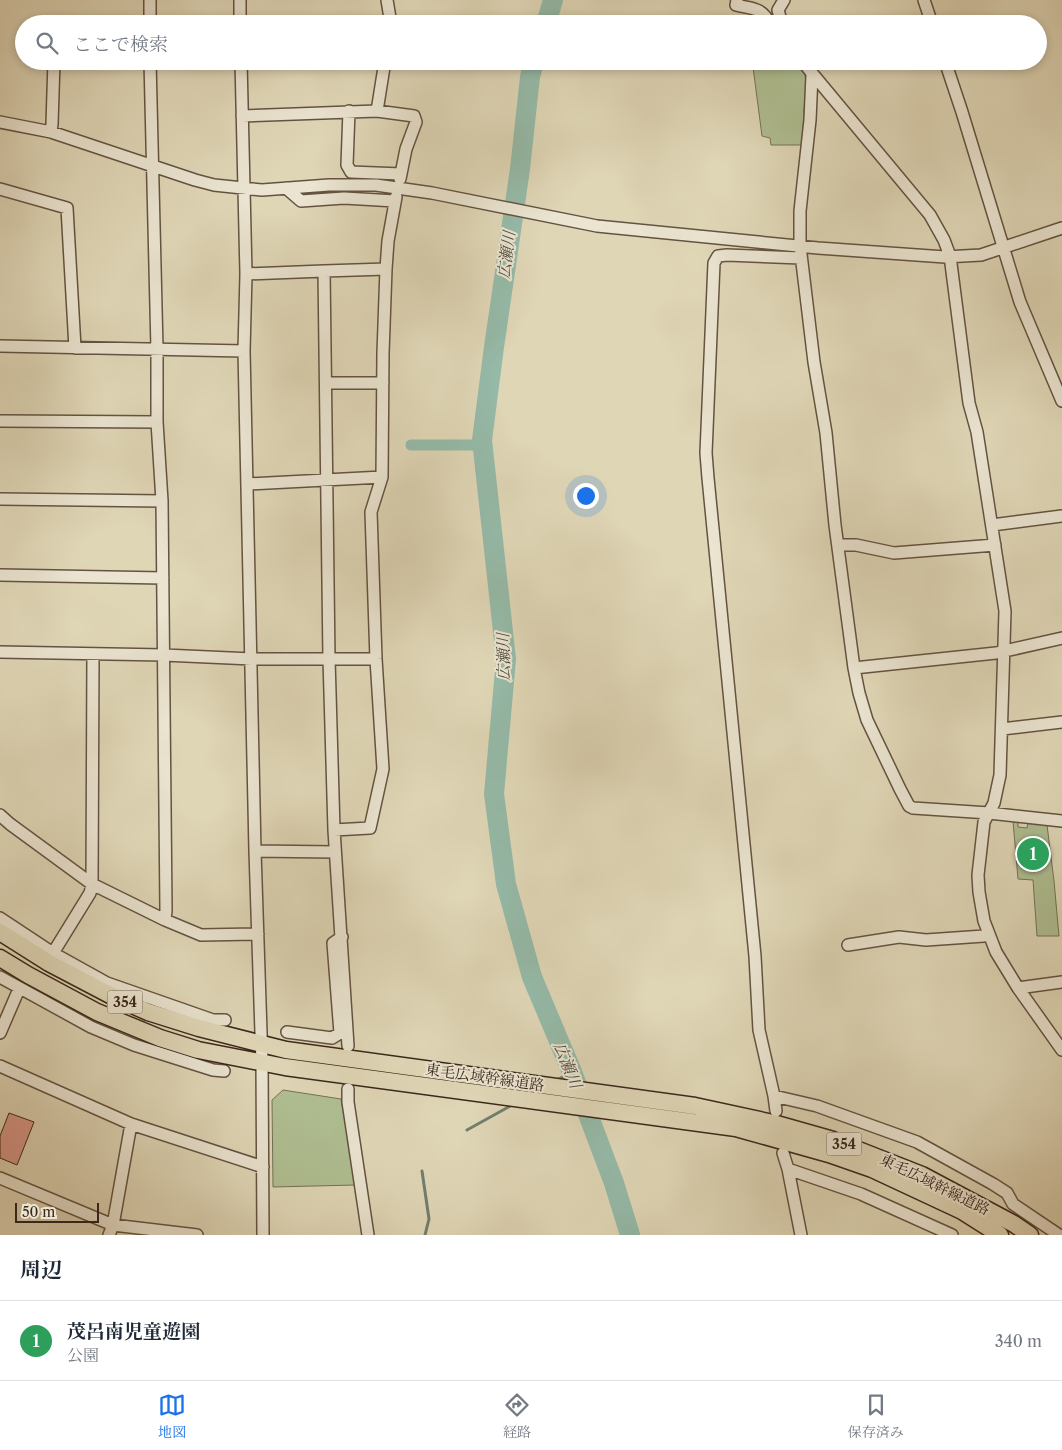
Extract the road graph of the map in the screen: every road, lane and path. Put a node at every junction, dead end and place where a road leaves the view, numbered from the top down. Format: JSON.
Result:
{"nodes":[{"id":1,"x":150,"y":0,"type":"edge"},
{"id":2,"x":240,"y":0,"type":"edge"},
{"id":3,"x":387,"y":0,"type":"edge"},
{"id":4,"x":737,"y":0,"type":"edge"},
{"id":5,"x":784,"y":0,"type":"edge"},
{"id":6,"x":924,"y":0,"type":"edge"},
{"id":7,"x":150,"y":15,"type":"edge"},
{"id":8,"x":240,"y":15,"type":"edge"},
{"id":9,"x":390,"y":15,"type":"edge"},
{"id":10,"x":766,"y":15,"type":"edge"},
{"id":11,"x":779,"y":15,"type":"edge"},
{"id":12,"x":929,"y":15,"type":"edge"},
{"id":13,"x":54,"y":70,"type":"edge"},
{"id":14,"x":150,"y":70,"type":"edge"},
{"id":15,"x":241,"y":70,"type":"edge"},
{"id":16,"x":384,"y":70,"type":"edge"},
{"id":17,"x":808,"y":70,"type":"edge"},
{"id":18,"x":948,"y":70,"type":"edge"},
{"id":19,"x":812,"y":75,"type":"junction"},
{"id":20,"x":349,"y":111,"type":"junction"},
{"id":21,"x":377,"y":111,"type":"junction"},
{"id":22,"x":242,"y":116,"type":"junction"},
{"id":23,"x":0,"y":122,"type":"edge"},
{"id":24,"x":50,"y":132,"type":"junction"},
{"id":25,"x":153,"y":166,"type":"junction"},
{"id":26,"x":243,"y":188,"type":"junction"},
{"id":27,"x":286,"y":188,"type":"junction"},
{"id":28,"x":0,"y":189,"type":"edge"},
{"id":29,"x":1062,"y":228,"type":"edge"},
{"id":30,"x":1003,"y":248,"type":"junction"},
{"id":31,"x":800,"y":252,"type":"junction"},
{"id":32,"x":950,"y":256,"type":"junction"},
{"id":33,"x":386,"y":269,"type":"junction"},
{"id":34,"x":324,"y":270,"type":"junction"},
{"id":35,"x":246,"y":274,"type":"junction"},
{"id":36,"x":0,"y":346,"type":"edge"},
{"id":37,"x":74,"y":348,"type":"junction"},
{"id":38,"x":157,"y":349,"type":"junction"},
{"id":39,"x":244,"y":351,"type":"junction"},
{"id":40,"x":326,"y":383,"type":"junction"},
{"id":41,"x":383,"y":384,"type":"junction"},
{"id":42,"x":1062,"y":401,"type":"edge"},
{"id":43,"x":0,"y":421,"type":"edge"},
{"id":44,"x":157,"y":422,"type":"junction"},
{"id":45,"x":382,"y":477,"type":"junction"},
{"id":46,"x":328,"y":481,"type":"junction"},
{"id":47,"x":248,"y":484,"type":"junction"},
{"id":48,"x":0,"y":499,"type":"edge"},
{"id":49,"x":162,"y":501,"type":"junction"},
{"id":50,"x":1062,"y":516,"type":"edge"},
{"id":51,"x":992,"y":525,"type":"junction"},
{"id":52,"x":838,"y":545,"type":"junction"},
{"id":53,"x":995,"y":545,"type":"junction"},
{"id":54,"x":0,"y":575,"type":"edge"},
{"id":55,"x":163,"y":578,"type":"junction"},
{"id":56,"x":1062,"y":638,"type":"edge"},
{"id":57,"x":1004,"y":650,"type":"junction"},
{"id":58,"x":0,"y":652,"type":"edge"},
{"id":59,"x":93,"y":654,"type":"junction"},
{"id":60,"x":164,"y":656,"type":"junction"},
{"id":61,"x":252,"y":659,"type":"junction"},
{"id":62,"x":329,"y":659,"type":"junction"},
{"id":63,"x":376,"y":659,"type":"junction"},
{"id":64,"x":854,"y":668,"type":"junction"},
{"id":65,"x":1062,"y":722,"type":"edge"},
{"id":66,"x":1002,"y":729,"type":"junction"},
{"id":67,"x":989,"y":813,"type":"junction"},
{"id":68,"x":0,"y":815,"type":"edge"},
{"id":69,"x":1062,"y":821,"type":"edge"},
{"id":70,"x":334,"y":830,"type":"junction"},
{"id":71,"x":255,"y":851,"type":"junction"},
{"id":72,"x":335,"y":852,"type":"junction"},
{"id":73,"x":92,"y":884,"type":"junction"},
{"id":74,"x":0,"y":918,"type":"edge"},
{"id":75,"x":165,"y":920,"type":"junction"},
{"id":76,"x":0,"y":932,"type":"edge"},
{"id":77,"x":258,"y":934,"type":"junction"},
{"id":78,"x":988,"y":935,"type":"junction"},
{"id":79,"x":342,"y":937,"type":"junction"},
{"id":80,"x":848,"y":945,"type":"dead end"},
{"id":81,"x":53,"y":953,"type":"junction"},
{"id":82,"x":0,"y":958,"type":"edge"},
{"id":83,"x":0,"y":977,"type":"edge"},
{"id":84,"x":1062,"y":982,"type":"edge"},
{"id":85,"x":1018,"y":988,"type":"junction"},
{"id":86,"x":19,"y":989,"type":"junction"},
{"id":87,"x":109,"y":989,"type":"junction"},
{"id":88,"x":225,"y":1020,"type":"dead end"},
{"id":89,"x":288,"y":1032,"type":"dead end"},
{"id":90,"x":0,"y":1033,"type":"edge"},
{"id":91,"x":261,"y":1045,"type":"junction"},
{"id":92,"x":348,"y":1046,"type":"dead end"},
{"id":93,"x":1061,"y":1048,"type":"edge"},
{"id":94,"x":198,"y":1050,"type":"junction"},
{"id":95,"x":170,"y":1057,"type":"junction"},
{"id":96,"x":262,"y":1063,"type":"junction"},
{"id":97,"x":0,"y":1066,"type":"edge"},
{"id":98,"x":224,"y":1071,"type":"dead end"},
{"id":99,"x":348,"y":1088,"type":"dead end"},
{"id":100,"x":774,"y":1096,"type":"junction"},
{"id":101,"x":643,"y":1107,"type":"junction"},
{"id":102,"x":776,"y":1111,"type":"dead end"},
{"id":103,"x":131,"y":1124,"type":"junction"},
{"id":104,"x":783,"y":1153,"type":"dead end"},
{"id":105,"x":264,"y":1167,"type":"junction"},
{"id":106,"x":788,"y":1169,"type":"junction"},
{"id":107,"x":0,"y":1178,"type":"edge"},
{"id":108,"x":111,"y":1230,"type":"edge"},
{"id":109,"x":197,"y":1235,"type":"edge"},
{"id":110,"x":263,"y":1235,"type":"edge"},
{"id":111,"x":368,"y":1235,"type":"edge"},
{"id":112,"x":801,"y":1235,"type":"edge"},
{"id":113,"x":952,"y":1235,"type":"edge"},
{"id":114,"x":1000,"y":1235,"type":"edge"},
{"id":115,"x":1030,"y":1235,"type":"edge"},
{"id":116,"x":1059,"y":1235,"type":"edge"}],
"edges":[{"from":1,"to":7,"type":"street"},
{"from":2,"to":8,"type":"street"},
{"from":3,"to":9,"type":"street"},
{"from":4,"to":10,"type":"street"},
{"from":5,"to":11,"type":"street"},
{"from":6,"to":12,"type":"street"},
{"from":13,"to":24,"type":"street"},
{"from":14,"to":25,"type":"street"},
{"from":15,"to":22,"type":"street"},
{"from":16,"to":21,"type":"street"},
{"from":17,"to":19,"type":"street"},
{"from":18,"to":30,"type":"street"},
{"from":19,"to":31,"type":"street"},
{"from":19,"to":32,"type":"street"},
{"from":20,"to":21,"type":"street"},
{"from":20,"to":21,"type":"street"},
{"from":20,"to":22,"type":"street"},
{"from":22,"to":26,"type":"street"},
{"from":23,"to":24,"type":"street"},
{"from":24,"to":25,"type":"street"},
{"from":25,"to":26,"type":"street"},
{"from":25,"to":38,"type":"street"},
{"from":26,"to":27,"type":"street"},
{"from":26,"to":35,"type":"street"},
{"from":27,"to":31,"type":"street"},
{"from":27,"to":33,"type":"street"},
{"from":28,"to":37,"type":"street"},
{"from":29,"to":30,"type":"street"},
{"from":30,"to":32,"type":"street"},
{"from":30,"to":42,"type":"street"},
{"from":31,"to":32,"type":"street"},
{"from":31,"to":52,"type":"street"},
{"from":31,"to":100,"type":"street"},
{"from":32,"to":51,"type":"street"},
{"from":33,"to":34,"type":"street"},
{"from":33,"to":41,"type":"street"},
{"from":34,"to":35,"type":"street"},
{"from":34,"to":40,"type":"street"},
{"from":35,"to":39,"type":"street"},
{"from":36,"to":37,"type":"street"},
{"from":37,"to":38,"type":"street"},
{"from":38,"to":39,"type":"street"},
{"from":38,"to":44,"type":"street"},
{"from":39,"to":47,"type":"street"},
{"from":40,"to":41,"type":"street"},
{"from":40,"to":46,"type":"street"},
{"from":41,"to":45,"type":"street"},
{"from":43,"to":44,"type":"street"},
{"from":44,"to":49,"type":"street"},
{"from":45,"to":46,"type":"street"},
{"from":45,"to":63,"type":"street"},
{"from":46,"to":47,"type":"street"},
{"from":46,"to":62,"type":"street"},
{"from":47,"to":61,"type":"street"},
{"from":48,"to":49,"type":"street"},
{"from":49,"to":55,"type":"street"},
{"from":50,"to":51,"type":"street"},
{"from":51,"to":53,"type":"street"},
{"from":52,"to":53,"type":"street"},
{"from":52,"to":64,"type":"street"},
{"from":53,"to":57,"type":"street"},
{"from":54,"to":55,"type":"street"},
{"from":55,"to":60,"type":"street"},
{"from":56,"to":57,"type":"street"},
{"from":57,"to":64,"type":"street"},
{"from":57,"to":66,"type":"street"},
{"from":58,"to":59,"type":"street"},
{"from":59,"to":60,"type":"street"},
{"from":59,"to":73,"type":"street"},
{"from":60,"to":61,"type":"street"},
{"from":60,"to":75,"type":"street"},
{"from":61,"to":62,"type":"street"},
{"from":61,"to":71,"type":"street"},
{"from":62,"to":63,"type":"street"},
{"from":62,"to":70,"type":"street"},
{"from":63,"to":70,"type":"street"},
{"from":64,"to":67,"type":"street"},
{"from":65,"to":66,"type":"street"},
{"from":66,"to":67,"type":"street"},
{"from":67,"to":69,"type":"street"},
{"from":67,"to":78,"type":"street"},
{"from":68,"to":73,"type":"street"},
{"from":70,"to":72,"type":"street"},
{"from":71,"to":72,"type":"street"},
{"from":71,"to":77,"type":"street"},
{"from":72,"to":79,"type":"street"},
{"from":73,"to":75,"type":"street"},
{"from":73,"to":81,"type":"street"},
{"from":74,"to":81,"type":"street"},
{"from":75,"to":77,"type":"street"},
{"from":76,"to":87,"type":"highway","name":"東毛広域幹線道路","number":"354"},
{"from":77,"to":91,"type":"street"},
{"from":78,"to":80,"type":"street"},
{"from":78,"to":85,"type":"street"},
{"from":79,"to":89,"type":"street"},
{"from":79,"to":92,"type":"street"},
{"from":81,"to":87,"type":"street"},
{"from":82,"to":94,"type":"highway","name":"東毛広域幹線道路","number":"354"},
{"from":83,"to":86,"type":"street"},
{"from":84,"to":85,"type":"street"},
{"from":85,"to":93,"type":"street"},
{"from":86,"to":90,"type":"street"},
{"from":86,"to":95,"type":"street"},
{"from":87,"to":88,"type":"street"},
{"from":87,"to":91,"type":"highway","name":"東毛広域幹線道路","number":"354"},
{"from":91,"to":96,"type":"street"},
{"from":91,"to":101,"type":"highway","name":"東毛広域幹線道路","number":"354"},
{"from":94,"to":95,"type":"street"},
{"from":94,"to":96,"type":"highway","name":"東毛広域幹線道路","number":"354"},
{"from":95,"to":98,"type":"street"},
{"from":96,"to":101,"type":"highway","name":"東毛広域幹線道路","number":"354"},
{"from":96,"to":105,"type":"street"},
{"from":97,"to":103,"type":"street"},
{"from":99,"to":111,"type":"street"},
{"from":100,"to":102,"type":"street"},
{"from":100,"to":116,"type":"street"},
{"from":101,"to":114,"type":"highway","name":"東毛広域幹線道路","number":"354"},
{"from":101,"to":115,"type":"highway","name":"東毛広域幹線道路","number":"354"},
{"from":103,"to":105,"type":"street"},
{"from":103,"to":108,"type":"street"},
{"from":104,"to":106,"type":"street"},
{"from":105,"to":110,"type":"street"},
{"from":106,"to":112,"type":"street"},
{"from":106,"to":113,"type":"street"},
{"from":107,"to":108,"type":"street"},
{"from":108,"to":109,"type":"street"}]}
